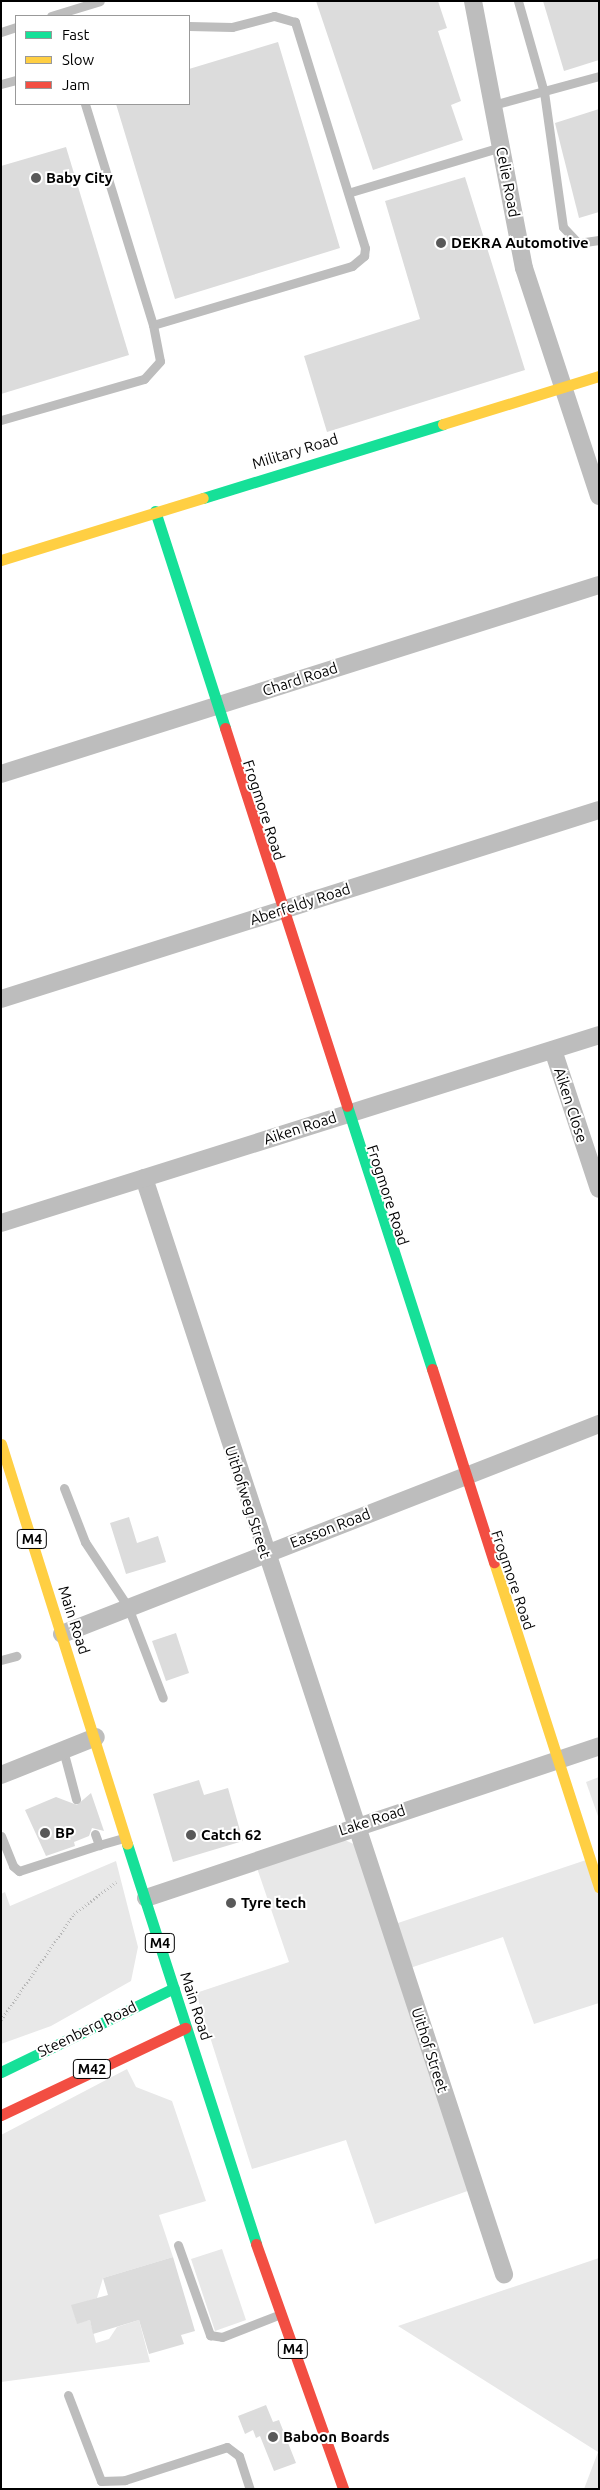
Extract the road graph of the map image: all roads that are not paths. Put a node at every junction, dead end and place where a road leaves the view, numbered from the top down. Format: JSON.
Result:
{"nodes":[{"id":1,"x":100,"y":1,"type":"edge"},
{"id":2,"x":473,"y":1,"type":"edge"},
{"id":3,"x":518,"y":1,"type":"edge"},
{"id":4,"x":58,"y":15,"type":"edge"},
{"id":5,"x":190,"y":26,"type":"edge"},
{"id":6,"x":15,"y":27,"type":"edge"},
{"id":7,"x":1,"y":32,"type":"edge"},
{"id":8,"x":599,"y":76,"type":"edge"},
{"id":9,"x":15,"y":80,"type":"edge"},
{"id":10,"x":1,"y":84,"type":"edge"},
{"id":11,"x":544,"y":92,"type":"junction"},
{"id":12,"x":84,"y":105,"type":"edge"},
{"id":13,"x":493,"y":105,"type":"junction"},
{"id":14,"x":501,"y":147,"type":"junction"},
{"id":15,"x":351,"y":192,"type":"junction"},
{"id":16,"x":599,"y":240,"type":"edge"},
{"id":17,"x":153,"y":325,"type":"junction"},
{"id":18,"x":599,"y":376,"type":"edge"},
{"id":19,"x":564,"y":387,"type":"junction"},
{"id":20,"x":1,"y":420,"type":"edge"},
{"id":21,"x":599,"y":496,"type":"edge"},
{"id":22,"x":154,"y":510,"type":"junction"},
{"id":23,"x":1,"y":560,"type":"edge"},
{"id":24,"x":599,"y":585,"type":"edge"},
{"id":25,"x":215,"y":706,"type":"junction"},
{"id":26,"x":1,"y":774,"type":"edge"},
{"id":27,"x":599,"y":810,"type":"edge"},
{"id":28,"x":280,"y":910,"type":"junction"},
{"id":29,"x":1,"y":998,"type":"edge"},
{"id":30,"x":599,"y":1035,"type":"edge"},
{"id":31,"x":553,"y":1050,"type":"junction"},
{"id":32,"x":346,"y":1112,"type":"junction"},
{"id":33,"x":144,"y":1178,"type":"junction"},
{"id":34,"x":599,"y":1189,"type":"edge"},
{"id":35,"x":1,"y":1223,"type":"edge"},
{"id":36,"x":599,"y":1424,"type":"edge"},
{"id":37,"x":1,"y":1444,"type":"edge"},
{"id":38,"x":463,"y":1477,"type":"junction"},
{"id":39,"x":64,"y":1488,"type":"dead end"},
{"id":40,"x":264,"y":1553,"type":"junction"},
{"id":41,"x":128,"y":1607,"type":"junction"},
{"id":42,"x":62,"y":1634,"type":"junction"},
{"id":43,"x":16,"y":1656,"type":"dead end"},
{"id":44,"x":1,"y":1660,"type":"edge"},
{"id":45,"x":163,"y":1698,"type":"dead end"},
{"id":46,"x":96,"y":1737,"type":"junction"},
{"id":47,"x":599,"y":1746,"type":"edge"},
{"id":48,"x":63,"y":1750,"type":"junction"},
{"id":49,"x":558,"y":1759,"type":"junction"},
{"id":50,"x":1,"y":1775,"type":"edge"},
{"id":51,"x":76,"y":1799,"type":"dead end"},
{"id":52,"x":356,"y":1826,"type":"junction"},
{"id":53,"x":95,"y":1834,"type":"dead end"},
{"id":54,"x":1,"y":1836,"type":"edge"},
{"id":55,"x":127,"y":1836,"type":"junction"},
{"id":56,"x":99,"y":1845,"type":"junction"},
{"id":57,"x":599,"y":1888,"type":"edge"},
{"id":58,"x":146,"y":1898,"type":"junction"},
{"id":59,"x":174,"y":1988,"type":"junction"},
{"id":60,"x":185,"y":2028,"type":"junction"},
{"id":61,"x":1,"y":2072,"type":"edge"},
{"id":62,"x":1,"y":2114,"type":"edge"},
{"id":63,"x":178,"y":2245,"type":"dead end"},
{"id":64,"x":504,"y":2274,"type":"dead end"},
{"id":65,"x":281,"y":2314,"type":"junction"},
{"id":66,"x":68,"y":2395,"type":"dead end"},
{"id":67,"x":126,"y":2485,"type":"edge"},
{"id":68,"x":250,"y":2489,"type":"edge"},
{"id":69,"x":343,"y":2489,"type":"edge"}],
"edges":[{"from":1,"to":4,"type":"lane"},
{"from":2,"to":13,"type":"street","name":"Celie Road"},
{"from":3,"to":11,"type":"lane"},
{"from":5,"to":15,"type":"lane"},
{"from":6,"to":7,"type":"lane"},
{"from":8,"to":11,"type":"lane"},
{"from":9,"to":10,"type":"lane"},
{"from":11,"to":13,"type":"lane"},
{"from":11,"to":16,"type":"lane"},
{"from":12,"to":17,"type":"lane"},
{"from":13,"to":14,"type":"street","name":"Celie Road"},
{"from":14,"to":15,"type":"lane"},
{"from":14,"to":19,"type":"street","name":"Celie Road"},
{"from":15,"to":17,"type":"lane"},
{"from":17,"to":20,"type":"lane"},
{"from":18,"to":19,"type":"main road","name":"Military Road"},
{"from":19,"to":21,"type":"street"},
{"from":19,"to":22,"type":"main road","name":"Military Road"},
{"from":22,"to":23,"type":"main road","name":"Military Road"},
{"from":22,"to":25,"type":"main road","name":"Frogmore Road"},
{"from":24,"to":25,"type":"street","name":"Chard Road"},
{"from":25,"to":26,"type":"street","name":"Chard Road"},
{"from":25,"to":28,"type":"main road","name":"Frogmore Road"},
{"from":27,"to":28,"type":"street","name":"Aberfeldy Road"},
{"from":28,"to":29,"type":"street","name":"Aberfeldy Road"},
{"from":28,"to":32,"type":"main road","name":"Frogmore Road"},
{"from":30,"to":31,"type":"street","name":"Aiken Road"},
{"from":31,"to":32,"type":"street","name":"Aiken Road"},
{"from":31,"to":34,"type":"street","name":"Aiken Close"},
{"from":32,"to":33,"type":"street","name":"Aiken Road"},
{"from":32,"to":38,"type":"main road","name":"Frogmore Road"},
{"from":33,"to":35,"type":"street","name":"Aiken Road"},
{"from":33,"to":40,"type":"street","name":"Uithofweg Street"},
{"from":36,"to":38,"type":"street","name":"Easson Road"},
{"from":37,"to":42,"type":"main road","name":"Main Road","number":"M4"},
{"from":38,"to":40,"type":"street","name":"Easson Road"},
{"from":38,"to":49,"type":"main road","name":"Frogmore Road"},
{"from":39,"to":41,"type":"lane"},
{"from":40,"to":41,"type":"street","name":"Easson Road"},
{"from":40,"to":52,"type":"street","name":"Uithofweg Street"},
{"from":41,"to":42,"type":"street","name":"Easson Road"},
{"from":41,"to":45,"type":"lane"},
{"from":42,"to":46,"type":"main road","name":"Main Road","number":"M4"},
{"from":43,"to":44,"type":"lane"},
{"from":46,"to":48,"type":"street"},
{"from":46,"to":55,"type":"main road","name":"Main Road","number":"M4"},
{"from":47,"to":49,"type":"street","name":"Lake Road"},
{"from":48,"to":50,"type":"street"},
{"from":48,"to":51,"type":"lane"},
{"from":49,"to":52,"type":"street","name":"Lake Road"},
{"from":49,"to":57,"type":"main road","name":"Frogmore Road"},
{"from":52,"to":58,"type":"street","name":"Lake Road"},
{"from":52,"to":64,"type":"street","name":"Uithof Street"},
{"from":53,"to":56,"type":"lane"},
{"from":54,"to":56,"type":"lane"},
{"from":55,"to":56,"type":"lane"},
{"from":55,"to":58,"type":"main road","name":"Main Road","number":"M4"},
{"from":58,"to":59,"type":"main road","name":"Main Road","number":"M4"},
{"from":59,"to":60,"type":"main road","name":"Main Road","number":"M4"},
{"from":59,"to":61,"type":"main road","name":"Steenberg Road","number":"M42"},
{"from":60,"to":62,"type":"main road","number":"M42"},
{"from":60,"to":65,"type":"main road","name":"Main Road","number":"M4"},
{"from":63,"to":65,"type":"lane"},
{"from":65,"to":69,"type":"main road","name":"Main Road","number":"M4"},
{"from":66,"to":67,"type":"lane"},
{"from":67,"to":68,"type":"lane"}]}
